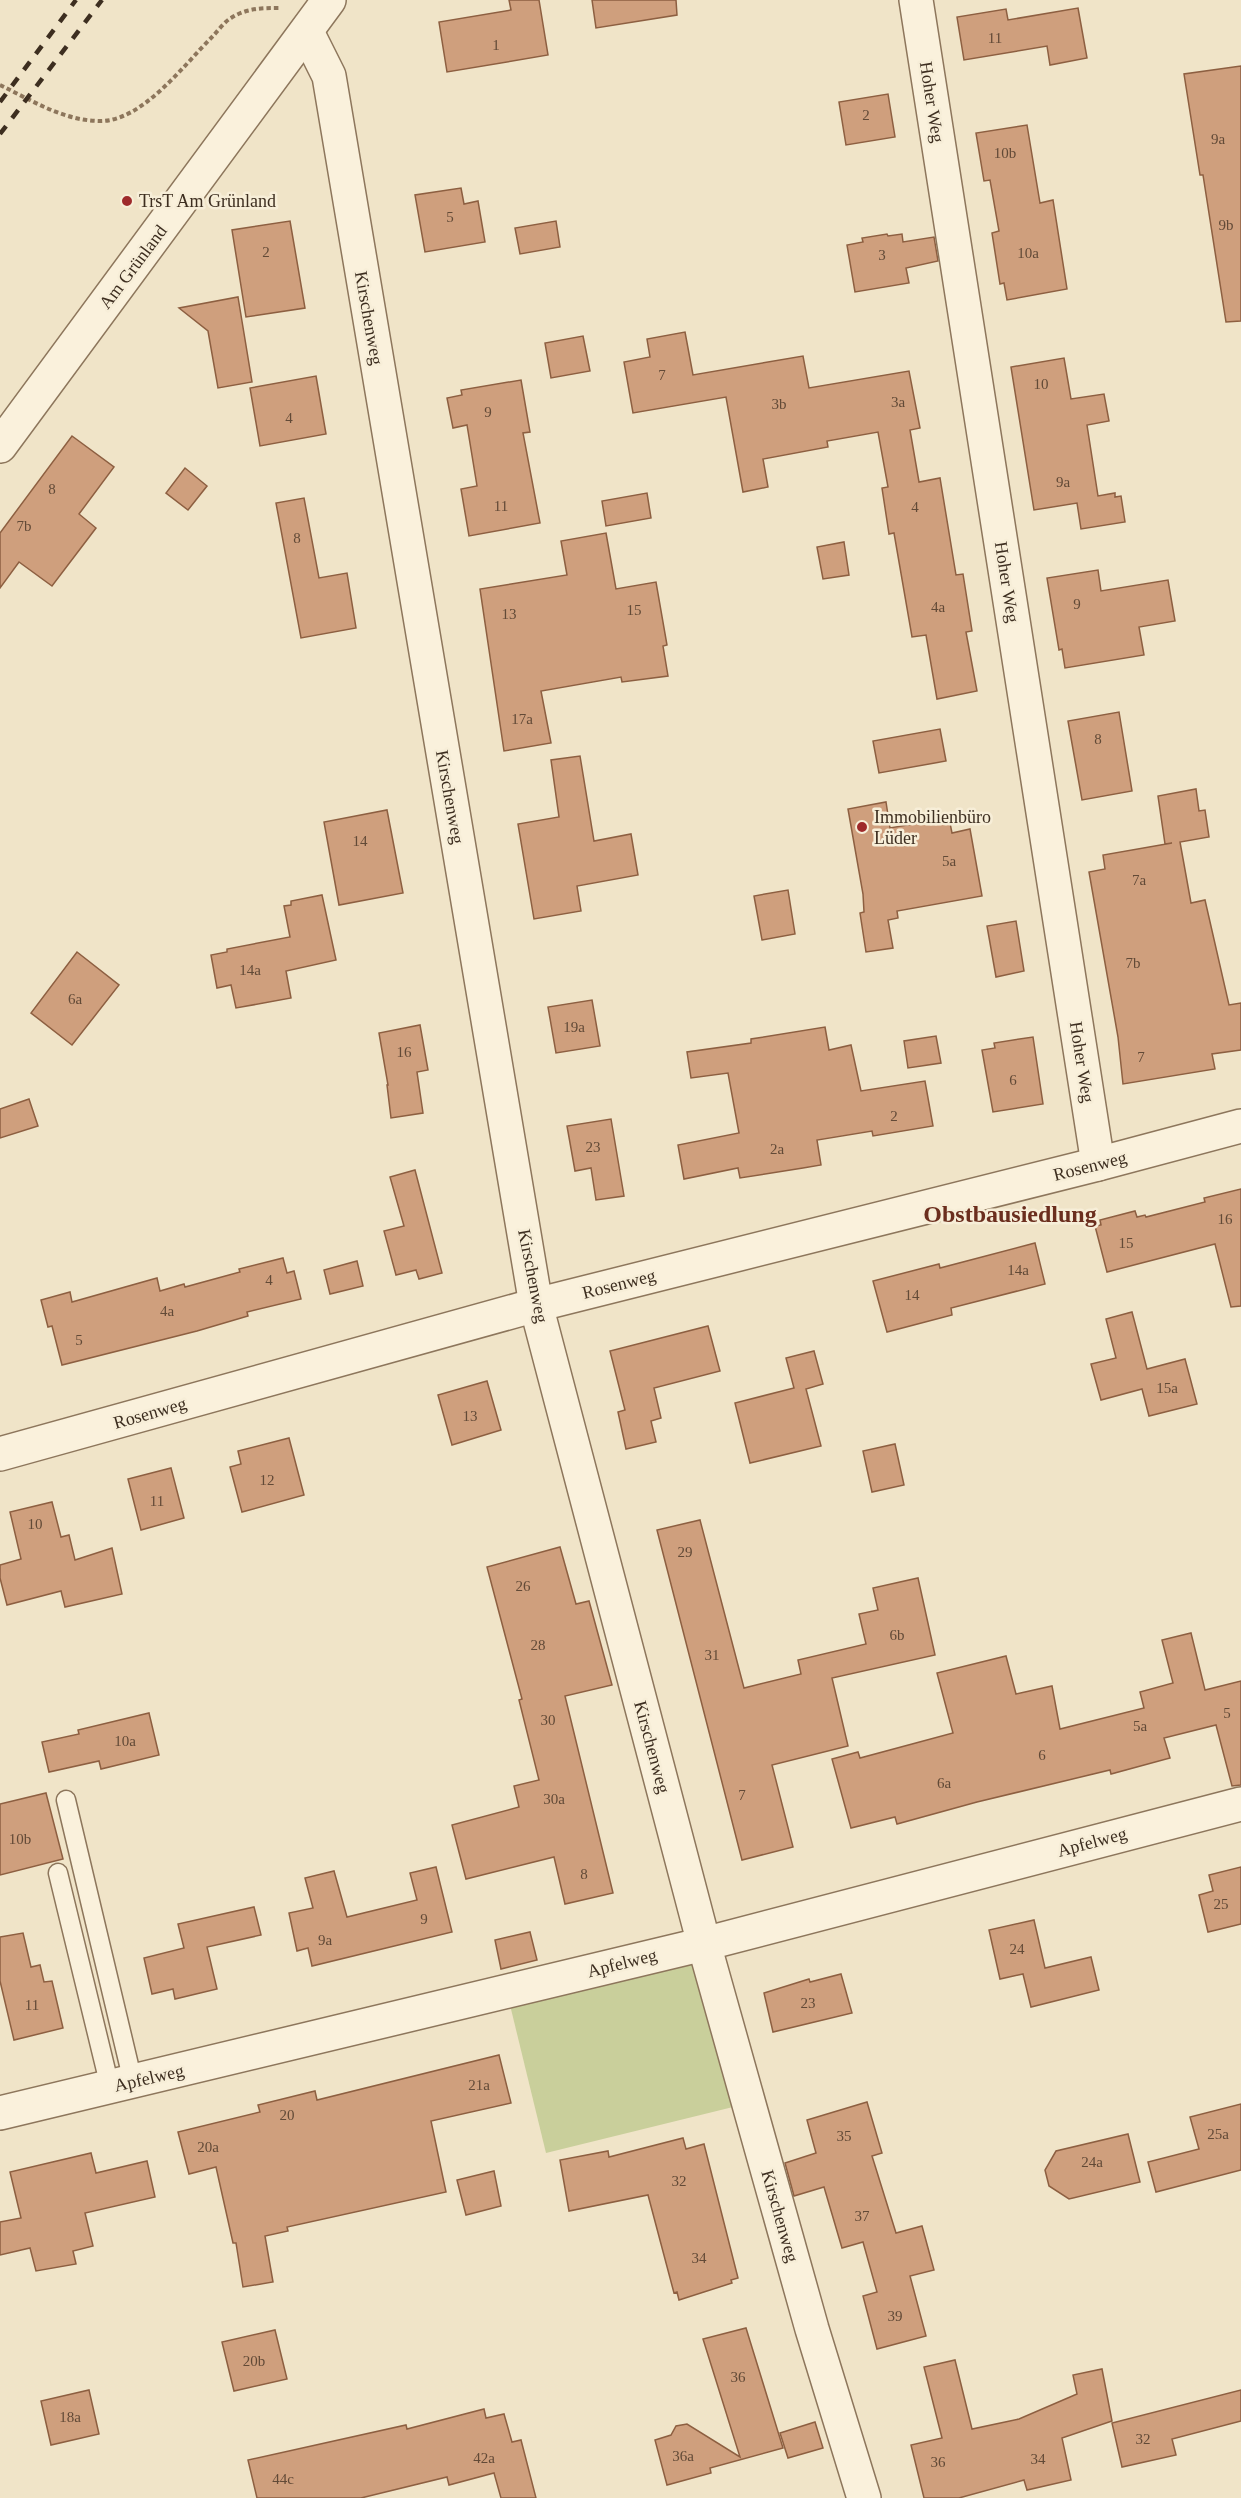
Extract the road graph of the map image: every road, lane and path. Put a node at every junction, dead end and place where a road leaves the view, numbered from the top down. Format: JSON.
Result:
{"nodes":[{"id":1,"x":329,"y":0,"type":"edge"},
{"id":2,"x":916,"y":0,"type":"edge"},
{"id":3,"x":307,"y":32,"type":"junction"},
{"id":4,"x":0,"y":85,"type":"edge"},
{"id":5,"x":0,"y":446,"type":"edge"},
{"id":6,"x":1241,"y":1126,"type":"edge"},
{"id":7,"x":1098,"y":1164,"type":"junction"},
{"id":8,"x":536,"y":1305,"type":"junction"},
{"id":9,"x":0,"y":1454,"type":"edge"},
{"id":10,"x":66,"y":1800,"type":"dead end"},
{"id":11,"x":1241,"y":1804,"type":"edge"},
{"id":12,"x":58,"y":1873,"type":"dead end"},
{"id":13,"x":704,"y":1944,"type":"junction"},
{"id":14,"x":122,"y":2084,"type":"junction"},
{"id":15,"x":0,"y":2114,"type":"edge"},
{"id":16,"x":864,"y":2498,"type":"edge"}],
"edges":[{"from":1,"to":3,"type":"street","name":"Am Grünland"},
{"from":2,"to":7,"type":"street","name":"Hoher Weg"},
{"from":3,"to":4,"type":"path"},
{"from":3,"to":5,"type":"street","name":"Am Grünland"},
{"from":3,"to":8,"type":"street","name":"Kirschenweg"},
{"from":6,"to":7,"type":"street","name":"Rosenweg"},
{"from":7,"to":8,"type":"street","name":"Rosenweg"},
{"from":8,"to":9,"type":"street","name":"Rosenweg"},
{"from":8,"to":13,"type":"street","name":"Kirschenweg"},
{"from":10,"to":14,"type":"lane"},
{"from":11,"to":13,"type":"street","name":"Apfelweg"},
{"from":12,"to":14,"type":"lane"},
{"from":13,"to":14,"type":"street","name":"Apfelweg"},
{"from":13,"to":16,"type":"street","name":"Kirschenweg"},
{"from":14,"to":15,"type":"street","name":"Apfelweg"}]}
